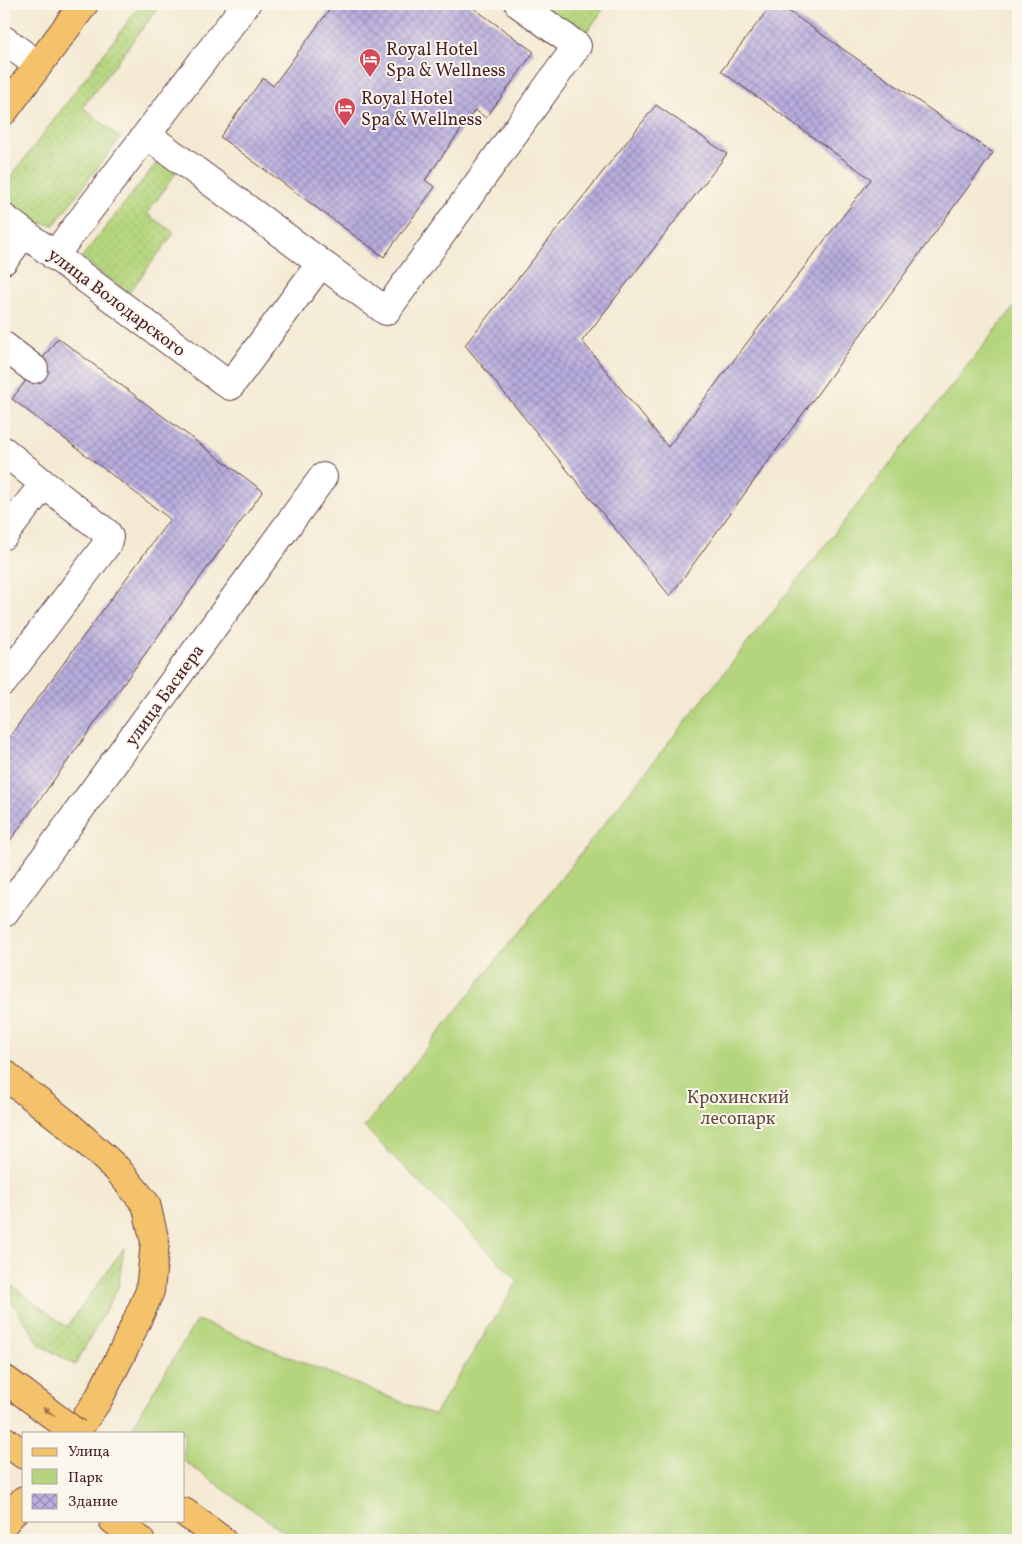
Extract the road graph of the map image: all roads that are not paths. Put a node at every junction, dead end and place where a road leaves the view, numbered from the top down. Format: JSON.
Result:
{"nodes":[{"id":1,"x":84,"y":4,"type":"edge"},
{"id":2,"x":246,"y":4,"type":"edge"},
{"id":3,"x":519,"y":4,"type":"edge"},
{"id":4,"x":4,"y":40,"type":"edge"},
{"id":5,"x":38,"y":65,"type":"junction"},
{"id":6,"x":4,"y":111,"type":"edge"},
{"id":7,"x":146,"y":135,"type":"junction"},
{"id":8,"x":14,"y":226,"type":"edge"},
{"id":9,"x":54,"y":256,"type":"junction"},
{"id":10,"x":4,"y":260,"type":"edge"},
{"id":11,"x":321,"y":263,"type":"junction"},
{"id":12,"x":4,"y":346,"type":"edge"},
{"id":13,"x":34,"y":369,"type":"dead end"},
{"id":14,"x":4,"y":452,"type":"edge"},
{"id":15,"x":323,"y":477,"type":"dead end"},
{"id":16,"x":44,"y":484,"type":"junction"},
{"id":17,"x":4,"y":535,"type":"edge"},
{"id":18,"x":4,"y":681,"type":"edge"},
{"id":19,"x":4,"y":913,"type":"edge"},
{"id":20,"x":8,"y":1078,"type":"edge"},
{"id":21,"x":13,"y":1386,"type":"edge"},
{"id":22,"x":75,"y":1432,"type":"edge"},
{"id":23,"x":77,"y":1432,"type":"edge"},
{"id":24,"x":4,"y":1440,"type":"edge"},
{"id":25,"x":22,"y":1454,"type":"edge"},
{"id":26,"x":22,"y":1502,"type":"edge"},
{"id":27,"x":185,"y":1513,"type":"edge"},
{"id":28,"x":116,"y":1522,"type":"edge"},
{"id":29,"x":4,"y":1523,"type":"edge"},
{"id":30,"x":140,"y":1540,"type":"edge"},
{"id":31,"x":222,"y":1540,"type":"edge"}],
"edges":[{"from":1,"to":5,"type":"main road"},
{"from":2,"to":7,"type":"street"},
{"from":3,"to":11,"type":"street"},
{"from":4,"to":5,"type":"street"},
{"from":5,"to":6,"type":"main road"},
{"from":7,"to":9,"type":"street"},
{"from":7,"to":11,"type":"street"},
{"from":8,"to":9,"type":"street","name":"улица Володарского"},
{"from":8,"to":10,"type":"street"},
{"from":9,"to":11,"type":"street","name":"улица Володарского"},
{"from":12,"to":13,"type":"street"},
{"from":14,"to":16,"type":"street"},
{"from":15,"to":19,"type":"street","name":"улица Баснера"},
{"from":16,"to":17,"type":"street"},
{"from":16,"to":18,"type":"street"},
{"from":20,"to":23,"type":"main road"},
{"from":22,"to":21,"type":"main road","one_way":true,"bridge":true},
{"from":24,"to":25,"type":"main road"},
{"from":26,"to":29,"type":"main road"},
{"from":27,"to":31,"type":"main road"},
{"from":28,"to":30,"type":"main road"}]}
